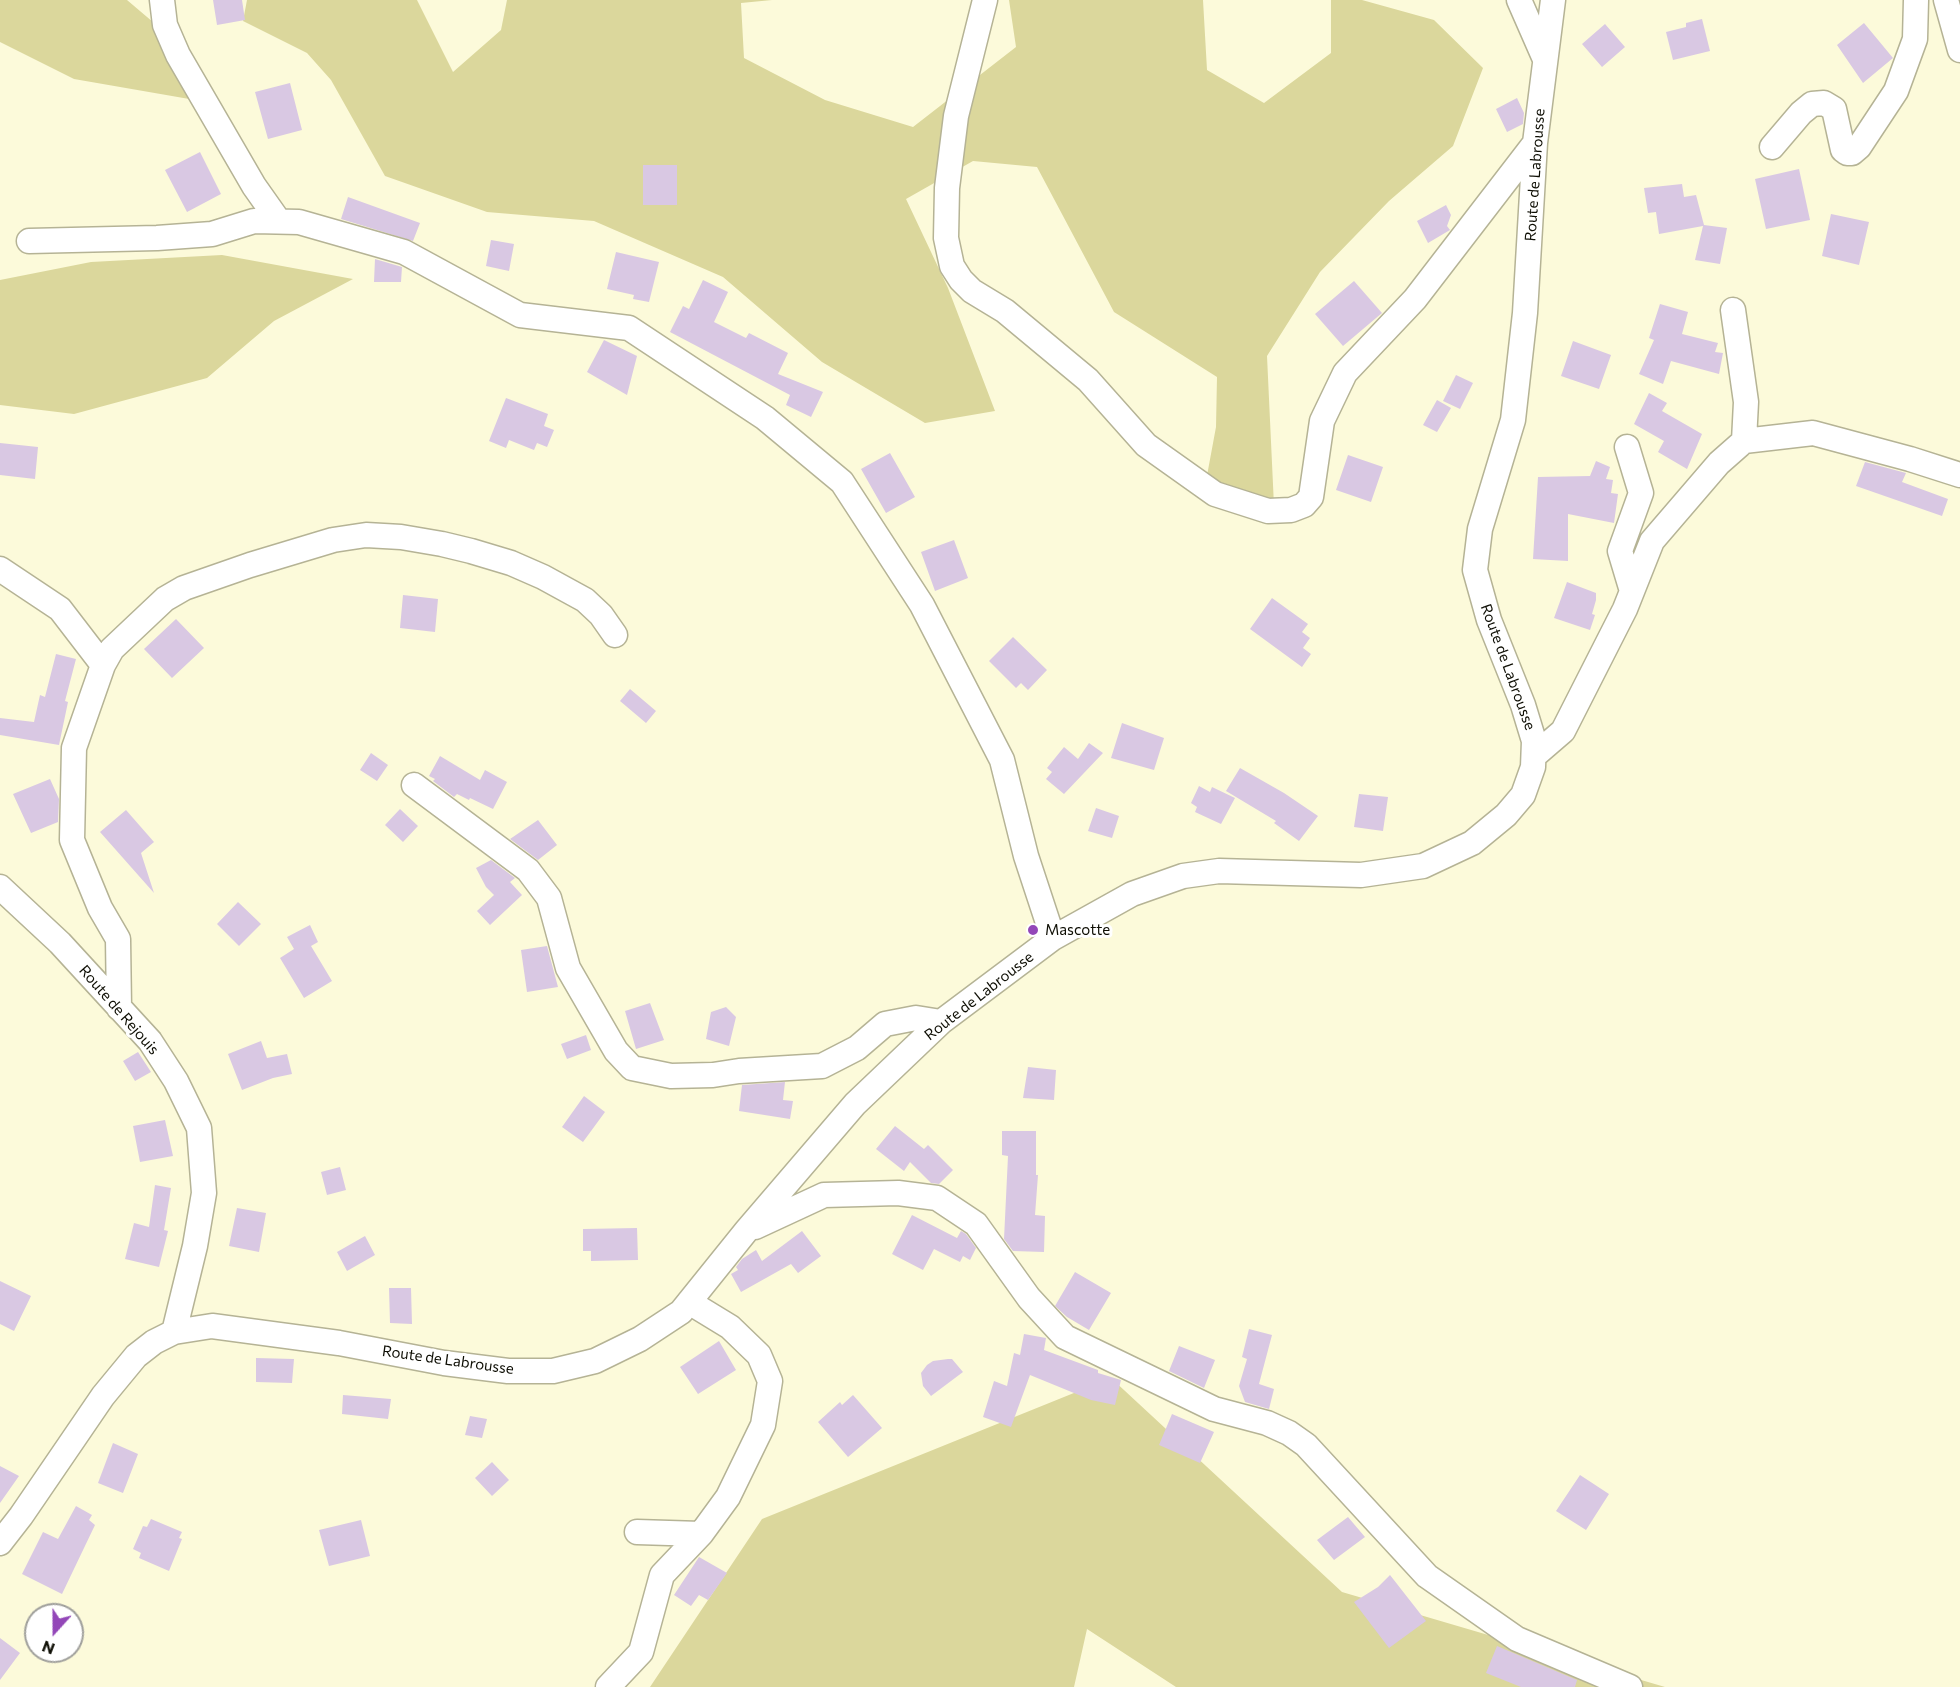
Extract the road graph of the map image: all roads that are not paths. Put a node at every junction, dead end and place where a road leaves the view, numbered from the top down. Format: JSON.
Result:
{"nodes":[{"id":1,"x":162,"y":0,"type":"edge"},
{"id":2,"x":985,"y":0,"type":"edge"},
{"id":3,"x":1519,"y":0,"type":"edge"},
{"id":4,"x":1553,"y":0,"type":"edge"},
{"id":5,"x":1916,"y":0,"type":"edge"},
{"id":6,"x":1946,"y":0,"type":"edge"},
{"id":7,"x":1960,"y":50,"type":"edge"},
{"id":8,"x":1545,"y":59,"type":"junction"},
{"id":9,"x":1535,"y":143,"type":"junction"},
{"id":10,"x":1772,"y":147,"type":"dead end"},
{"id":11,"x":278,"y":220,"type":"junction"},
{"id":12,"x":29,"y":241,"type":"dead end"},
{"id":13,"x":1733,"y":310,"type":"dead end"},
{"id":14,"x":1744,"y":441,"type":"junction"},
{"id":15,"x":1627,"y":447,"type":"dead end"},
{"id":16,"x":1960,"y":475,"type":"edge"},
{"id":17,"x":0,"y":569,"type":"edge"},
{"id":18,"x":1632,"y":591,"type":"junction"},
{"id":19,"x":615,"y":635,"type":"dead end"},
{"id":20,"x":103,"y":665,"type":"junction"},
{"id":21,"x":1534,"y":756,"type":"junction"},
{"id":22,"x":414,"y":785,"type":"dead end"},
{"id":23,"x":0,"y":887,"type":"edge"},
{"id":24,"x":1053,"y":938,"type":"junction"},
{"id":25,"x":119,"y":1008,"type":"junction"},
{"id":26,"x":941,"y":1022,"type":"junction"},
{"id":27,"x":747,"y":1230,"type":"junction"},
{"id":28,"x":689,"y":1302,"type":"junction"},
{"id":29,"x":174,"y":1332,"type":"junction"},
{"id":30,"x":637,"y":1532,"type":"dead end"},
{"id":31,"x":701,"y":1534,"type":"junction"},
{"id":32,"x":0,"y":1543,"type":"edge"},
{"id":33,"x":608,"y":1687,"type":"edge"},
{"id":34,"x":1630,"y":1687,"type":"edge"}],
"edges":[{"from":1,"to":11,"type":"street"},
{"from":2,"to":9,"type":"street"},
{"from":3,"to":8,"type":"street"},
{"from":4,"to":8,"type":"street","name":"Route de Labrousse"},
{"from":5,"to":10,"type":"street"},
{"from":6,"to":7,"type":"street"},
{"from":8,"to":9,"type":"street","name":"Route de Labrousse"},
{"from":9,"to":21,"type":"street","name":"Route de Labrousse"},
{"from":11,"to":12,"type":"street"},
{"from":11,"to":24,"type":"street"},
{"from":13,"to":14,"type":"street"},
{"from":14,"to":16,"type":"street"},
{"from":14,"to":18,"type":"street"},
{"from":15,"to":18,"type":"street"},
{"from":17,"to":20,"type":"street"},
{"from":18,"to":21,"type":"street"},
{"from":19,"to":20,"type":"street"},
{"from":20,"to":25,"type":"street"},
{"from":21,"to":24,"type":"street","name":"Route de Labrousse"},
{"from":22,"to":26,"type":"street"},
{"from":23,"to":25,"type":"street","name":"Route de Rejouis"},
{"from":24,"to":26,"type":"street","name":"Route de Labrousse"},
{"from":25,"to":29,"type":"street","name":"Route de Rejouis"},
{"from":26,"to":27,"type":"street","name":"Route de Labrousse"},
{"from":27,"to":28,"type":"street","name":"Route de Labrousse"},
{"from":27,"to":34,"type":"street"},
{"from":28,"to":29,"type":"street","name":"Route de Labrousse"},
{"from":28,"to":31,"type":"street"},
{"from":29,"to":32,"type":"street","name":"Route de Labrousse"},
{"from":30,"to":31,"type":"street"},
{"from":31,"to":33,"type":"street"}]}
